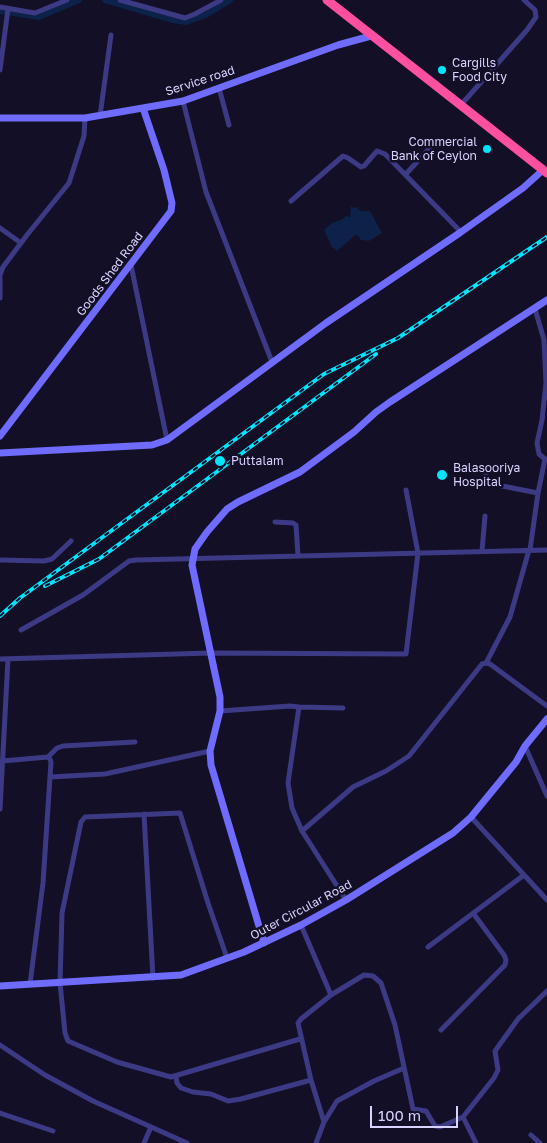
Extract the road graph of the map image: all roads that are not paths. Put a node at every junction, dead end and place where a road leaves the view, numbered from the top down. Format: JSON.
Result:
{"nodes":[{"id":1,"x":67,"y":0,"type":"edge"},
{"id":2,"x":120,"y":0,"type":"edge"},
{"id":3,"x":221,"y":0,"type":"edge"},
{"id":4,"x":327,"y":0,"type":"edge"},
{"id":5,"x":524,"y":0,"type":"edge"},
{"id":6,"x":0,"y":7,"type":"edge"},
{"id":7,"x":8,"y":9,"type":"junction"},
{"id":8,"x":111,"y":35,"type":"dead end"},
{"id":9,"x":371,"y":36,"type":"junction"},
{"id":10,"x":0,"y":70,"type":"edge"},
{"id":11,"x":219,"y":88,"type":"junction"},
{"id":12,"x":183,"y":101,"type":"junction"},
{"id":13,"x":460,"y":106,"type":"junction"},
{"id":14,"x":143,"y":108,"type":"junction"},
{"id":15,"x":100,"y":116,"type":"junction"},
{"id":16,"x":0,"y":118,"type":"edge"},
{"id":17,"x":85,"y":118,"type":"junction"},
{"id":18,"x":229,"y":125,"type":"dead end"},
{"id":19,"x":437,"y":140,"type":"dead end"},
{"id":20,"x":546,"y":169,"type":"edge"},
{"id":21,"x":406,"y":174,"type":"junction"},
{"id":22,"x":291,"y":201,"type":"dead end"},
{"id":23,"x":0,"y":228,"type":"edge"},
{"id":24,"x":462,"y":232,"type":"junction"},
{"id":25,"x":21,"y":242,"type":"junction"},
{"id":26,"x":131,"y":265,"type":"junction"},
{"id":27,"x":0,"y":277,"type":"edge"},
{"id":28,"x":0,"y":298,"type":"edge"},
{"id":29,"x":547,"y":300,"type":"edge"},
{"id":30,"x":536,"y":308,"type":"junction"},
{"id":31,"x":272,"y":362,"type":"junction"},
{"id":32,"x":0,"y":436,"type":"edge"},
{"id":33,"x":167,"y":440,"type":"junction"},
{"id":34,"x":0,"y":453,"type":"edge"},
{"id":35,"x":546,"y":459,"type":"edge"},
{"id":36,"x":486,"y":474,"type":"dead end"},
{"id":37,"x":406,"y":490,"type":"dead end"},
{"id":38,"x":538,"y":493,"type":"junction"},
{"id":39,"x":485,"y":516,"type":"dead end"},
{"id":40,"x":275,"y":522,"type":"dead end"},
{"id":41,"x":70,"y":541,"type":"dead end"},
{"id":42,"x":530,"y":550,"type":"junction"},
{"id":43,"x":547,"y":550,"type":"edge"},
{"id":44,"x":482,"y":551,"type":"junction"},
{"id":45,"x":418,"y":553,"type":"junction"},
{"id":46,"x":298,"y":555,"type":"junction"},
{"id":47,"x":192,"y":558,"type":"junction"},
{"id":48,"x":0,"y":560,"type":"edge"},
{"id":49,"x":21,"y":630,"type":"dead end"},
{"id":50,"x":212,"y":654,"type":"junction"},
{"id":51,"x":0,"y":659,"type":"edge"},
{"id":52,"x":8,"y":659,"type":"junction"},
{"id":53,"x":486,"y":662,"type":"junction"},
{"id":54,"x":7,"y":672,"type":"junction"},
{"id":55,"x":0,"y":679,"type":"edge"},
{"id":56,"x":547,"y":706,"type":"edge"},
{"id":57,"x":299,"y":707,"type":"junction"},
{"id":58,"x":343,"y":708,"type":"dead end"},
{"id":59,"x":220,"y":711,"type":"junction"},
{"id":60,"x":547,"y":719,"type":"edge"},
{"id":61,"x":135,"y":742,"type":"dead end"},
{"id":62,"x":525,"y":746,"type":"junction"},
{"id":63,"x":210,"y":751,"type":"junction"},
{"id":64,"x":48,"y":757,"type":"junction"},
{"id":65,"x":2,"y":761,"type":"junction"},
{"id":66,"x":50,"y":777,"type":"junction"},
{"id":67,"x":547,"y":779,"type":"edge"},
{"id":68,"x":541,"y":781,"type":"junction"},
{"id":69,"x":547,"y":796,"type":"edge"},
{"id":70,"x":0,"y":809,"type":"edge"},
{"id":71,"x":144,"y":814,"type":"junction"},
{"id":72,"x":471,"y":817,"type":"junction"},
{"id":73,"x":302,"y":831,"type":"junction"},
{"id":74,"x":524,"y":875,"type":"junction"},
{"id":75,"x":346,"y":900,"type":"junction"},
{"id":76,"x":547,"y":900,"type":"edge"},
{"id":77,"x":473,"y":913,"type":"junction"},
{"id":78,"x":301,"y":925,"type":"junction"},
{"id":79,"x":264,"y":943,"type":"junction"},
{"id":80,"x":428,"y":947,"type":"dead end"},
{"id":81,"x":227,"y":958,"type":"junction"},
{"id":82,"x":153,"y":978,"type":"junction"},
{"id":83,"x":60,"y":983,"type":"junction"},
{"id":84,"x":30,"y":984,"type":"junction"},
{"id":85,"x":0,"y":986,"type":"edge"},
{"id":86,"x":547,"y":991,"type":"edge"},
{"id":87,"x":331,"y":995,"type":"junction"},
{"id":88,"x":441,"y":1030,"type":"dead end"},
{"id":89,"x":300,"y":1039,"type":"junction"},
{"id":90,"x":0,"y":1045,"type":"edge"},
{"id":91,"x":404,"y":1068,"type":"junction"},
{"id":92,"x":176,"y":1076,"type":"junction"},
{"id":93,"x":311,"y":1080,"type":"junction"},
{"id":94,"x":0,"y":1113,"type":"edge"},
{"id":95,"x":462,"y":1116,"type":"junction"},
{"id":96,"x":324,"y":1122,"type":"junction"},
{"id":97,"x":151,"y":1127,"type":"junction"},
{"id":98,"x":53,"y":1131,"type":"dead end"},
{"id":99,"x":531,"y":1135,"type":"dead end"},
{"id":100,"x":144,"y":1143,"type":"edge"},
{"id":101,"x":187,"y":1143,"type":"edge"},
{"id":102,"x":316,"y":1143,"type":"edge"},
{"id":103,"x":476,"y":1143,"type":"edge"},
{"id":104,"x":540,"y":1143,"type":"edge"}],
"edges":[{"from":1,"to":7,"type":"street"},
{"from":2,"to":3,"type":"street"},
{"from":4,"to":9,"type":"highway"},
{"from":5,"to":13,"type":"street"},
{"from":6,"to":7,"type":"street"},
{"from":7,"to":10,"type":"street"},
{"from":8,"to":15,"type":"street"},
{"from":9,"to":11,"type":"street","name":"Service road"},
{"from":9,"to":13,"type":"highway"},
{"from":11,"to":12,"type":"street","name":"Service road"},
{"from":11,"to":18,"type":"street"},
{"from":12,"to":14,"type":"street","name":"Service road"},
{"from":12,"to":31,"type":"street"},
{"from":13,"to":20,"type":"highway"},
{"from":14,"to":15,"type":"street","name":"Service road"},
{"from":14,"to":26,"type":"street","name":"Goods Shed Road"},
{"from":15,"to":17,"type":"street","name":"Service road"},
{"from":16,"to":17,"type":"street","name":"Service road"},
{"from":17,"to":25,"type":"street"},
{"from":19,"to":21,"type":"street"},
{"from":20,"to":24,"type":"street"},
{"from":21,"to":22,"type":"street"},
{"from":21,"to":24,"type":"street"},
{"from":23,"to":25,"type":"street"},
{"from":24,"to":31,"type":"street"},
{"from":25,"to":27,"type":"street"},
{"from":26,"to":32,"type":"street","name":"Goods Shed Road"},
{"from":26,"to":33,"type":"street"},
{"from":27,"to":28,"type":"street"},
{"from":29,"to":30,"type":"street"},
{"from":30,"to":35,"type":"street"},
{"from":30,"to":47,"type":"street"},
{"from":31,"to":33,"type":"street"},
{"from":33,"to":34,"type":"street"},
{"from":35,"to":38,"type":"street"},
{"from":36,"to":38,"type":"street"},
{"from":37,"to":45,"type":"street"},
{"from":38,"to":42,"type":"street"},
{"from":39,"to":44,"type":"street"},
{"from":40,"to":46,"type":"street"},
{"from":41,"to":48,"type":"street"},
{"from":42,"to":43,"type":"street"},
{"from":42,"to":44,"type":"street"},
{"from":42,"to":53,"type":"street"},
{"from":44,"to":45,"type":"street"},
{"from":45,"to":46,"type":"street"},
{"from":45,"to":50,"type":"street"},
{"from":46,"to":47,"type":"street"},
{"from":47,"to":49,"type":"street"},
{"from":47,"to":50,"type":"street"},
{"from":50,"to":52,"type":"street"},
{"from":50,"to":59,"type":"street"},
{"from":51,"to":52,"type":"street"},
{"from":52,"to":54,"type":"street"},
{"from":53,"to":56,"type":"street"},
{"from":53,"to":73,"type":"street"},
{"from":54,"to":55,"type":"street"},
{"from":54,"to":65,"type":"street"},
{"from":57,"to":58,"type":"street"},
{"from":57,"to":59,"type":"street"},
{"from":57,"to":73,"type":"street"},
{"from":59,"to":63,"type":"street"},
{"from":60,"to":62,"type":"street","name":"Outer Circular Road"},
{"from":61,"to":64,"type":"street"},
{"from":62,"to":68,"type":"street"},
{"from":62,"to":72,"type":"street","name":"Outer Circular Road"},
{"from":63,"to":66,"type":"street"},
{"from":63,"to":79,"type":"street"},
{"from":64,"to":65,"type":"street"},
{"from":64,"to":66,"type":"street"},
{"from":65,"to":70,"type":"street"},
{"from":66,"to":84,"type":"street"},
{"from":67,"to":68,"type":"street"},
{"from":68,"to":69,"type":"street"},
{"from":71,"to":81,"type":"street"},
{"from":71,"to":82,"type":"street"},
{"from":71,"to":83,"type":"street"},
{"from":72,"to":74,"type":"street"},
{"from":72,"to":75,"type":"street","name":"Outer Circular Road"},
{"from":73,"to":75,"type":"street"},
{"from":74,"to":76,"type":"street"},
{"from":74,"to":77,"type":"street"},
{"from":75,"to":78,"type":"street","name":"Outer Circular Road"},
{"from":77,"to":80,"type":"street"},
{"from":77,"to":88,"type":"street"},
{"from":78,"to":79,"type":"street","name":"Outer Circular Road"},
{"from":78,"to":87,"type":"street"},
{"from":79,"to":81,"type":"street","name":"Outer Circular Road"},
{"from":81,"to":82,"type":"street","name":"Outer Circular Road"},
{"from":82,"to":83,"type":"street","name":"Outer Circular Road"},
{"from":83,"to":84,"type":"street","name":"Outer Circular Road"},
{"from":83,"to":92,"type":"street"},
{"from":84,"to":85,"type":"street","name":"Outer Circular Road"},
{"from":86,"to":95,"type":"street"},
{"from":87,"to":89,"type":"street"},
{"from":87,"to":91,"type":"street"},
{"from":89,"to":92,"type":"street"},
{"from":89,"to":93,"type":"street"},
{"from":90,"to":97,"type":"street"},
{"from":91,"to":95,"type":"street"},
{"from":91,"to":96,"type":"street"},
{"from":92,"to":93,"type":"street"},
{"from":93,"to":96,"type":"street"},
{"from":94,"to":98,"type":"street"},
{"from":95,"to":103,"type":"street"},
{"from":96,"to":102,"type":"street"},
{"from":97,"to":100,"type":"street"},
{"from":97,"to":101,"type":"street"},
{"from":99,"to":104,"type":"street"}]}
